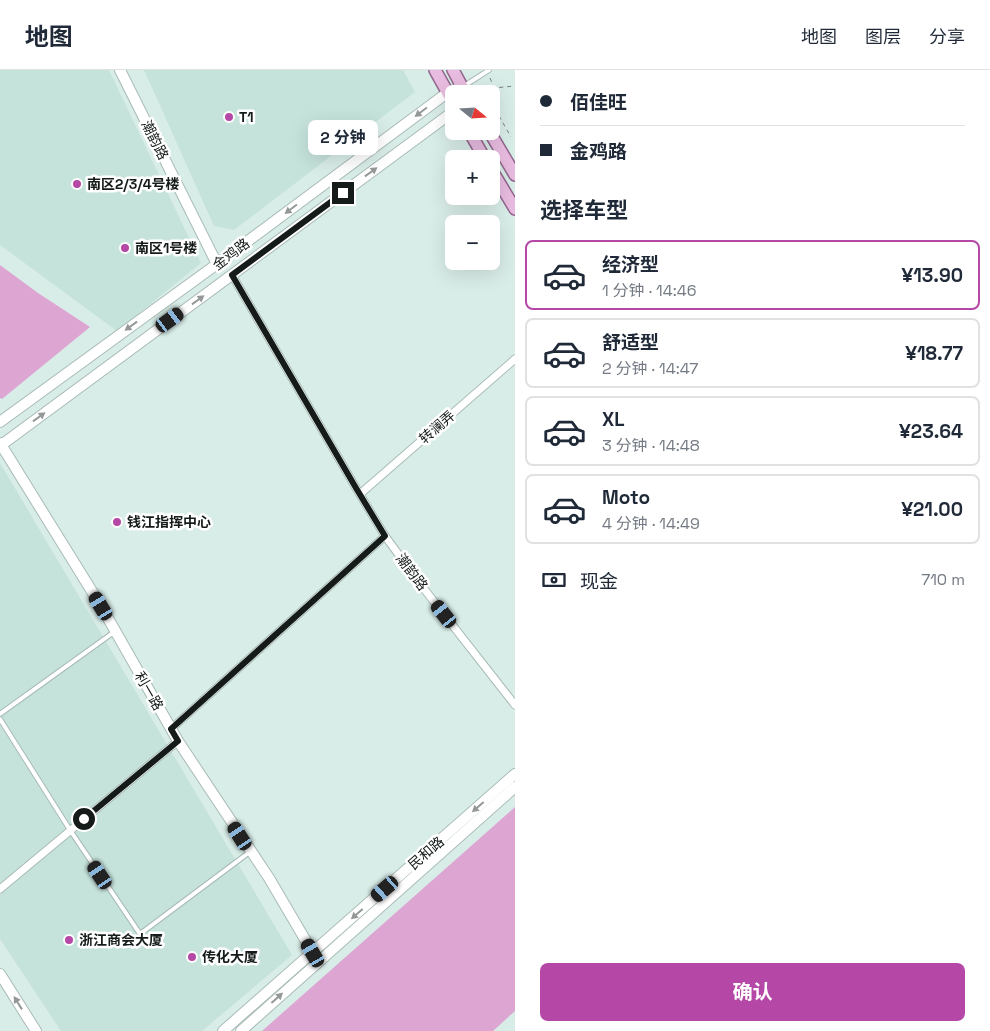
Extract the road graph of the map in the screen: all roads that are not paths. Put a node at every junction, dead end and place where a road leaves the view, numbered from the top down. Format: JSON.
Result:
{"nodes":[{"id":1,"x":120,"y":70,"type":"edge"},
{"id":2,"x":435,"y":70,"type":"edge"},
{"id":3,"x":454,"y":70,"type":"edge"},
{"id":4,"x":488,"y":71,"type":"edge"},
{"id":5,"x":462,"y":85,"type":"edge"},
{"id":6,"x":470,"y":85,"type":"edge"},
{"id":7,"x":445,"y":89,"type":"edge"},
{"id":8,"x":445,"y":94,"type":"edge"},
{"id":9,"x":445,"y":118,"type":"edge"},
{"id":10,"x":494,"y":140,"type":"edge"},
{"id":11,"x":515,"y":175,"type":"edge"},
{"id":12,"x":500,"y":184,"type":"edge"},
{"id":13,"x":515,"y":209,"type":"edge"},
{"id":14,"x":217,"y":264,"type":"junction"},
{"id":15,"x":232,"y":275,"type":"junction"},
{"id":16,"x":515,"y":359,"type":"edge"},
{"id":17,"x":0,"y":422,"type":"edge"},
{"id":18,"x":0,"y":445,"type":"edge"},
{"id":19,"x":360,"y":494,"type":"junction"},
{"id":20,"x":385,"y":536,"type":"junction"},
{"id":21,"x":115,"y":631,"type":"junction"},
{"id":22,"x":515,"y":705,"type":"edge"},
{"id":23,"x":0,"y":714,"type":"edge"},
{"id":24,"x":0,"y":718,"type":"edge"},
{"id":25,"x":171,"y":729,"type":"junction"},
{"id":26,"x":178,"y":741,"type":"junction"},
{"id":27,"x":515,"y":774,"type":"edge"},
{"id":28,"x":515,"y":787,"type":"edge"},
{"id":29,"x":70,"y":830,"type":"junction"},
{"id":30,"x":251,"y":851,"type":"junction"},
{"id":31,"x":0,"y":889,"type":"edge"},
{"id":32,"x":316,"y":956,"type":"junction"},
{"id":33,"x":0,"y":974,"type":"edge"},
{"id":34,"x":36,"y":1031,"type":"edge"},
{"id":35,"x":223,"y":1031,"type":"edge"},
{"id":36,"x":241,"y":1031,"type":"edge"}],
"edges":[{"from":1,"to":14,"type":"main road","name":"潮韵路"},
{"from":2,"to":7,"type":"main road"},
{"from":3,"to":5,"type":"main road"},
{"from":4,"to":6,"type":"lane"},
{"from":8,"to":14,"type":"main road","name":"金鸡路","one_way":true},
{"from":15,"to":9,"type":"main road","name":"金鸡路","one_way":true},
{"from":10,"to":11,"type":"main road"},
{"from":12,"to":13,"type":"main road"},
{"from":14,"to":17,"type":"main road","name":"金鸡路","one_way":true},
{"from":18,"to":15,"type":"main road","name":"金鸡路","one_way":true},
{"from":15,"to":19,"type":"street","name":"潮韵路"},
{"from":16,"to":19,"type":"street","name":"转澜弄"},
{"from":18,"to":21,"type":"main road","name":"利一路"},
{"from":19,"to":20,"type":"street","name":"潮韵路"},
{"from":20,"to":22,"type":"street","name":"潮韵路"},
{"from":20,"to":25,"type":"street"},
{"from":21,"to":23,"type":"lane"},
{"from":21,"to":25,"type":"main road","name":"利一路"},
{"from":24,"to":29,"type":"lane"},
{"from":25,"to":26,"type":"main road","name":"利一路"},
{"from":26,"to":29,"type":"street"},
{"from":26,"to":30,"type":"main road","name":"利一路"},
{"from":27,"to":32,"type":"main road","name":"民和路","one_way":true},
{"from":28,"to":32,"type":"main road","name":"民和路"},
{"from":29,"to":30,"type":"lane"},
{"from":29,"to":31,"type":"street"},
{"from":30,"to":32,"type":"main road","name":"利一路"},
{"from":32,"to":35,"type":"main road","name":"民和路"},
{"from":36,"to":32,"type":"main road","name":"民和路","one_way":true},
{"from":34,"to":33,"type":"main road","one_way":true}]}
